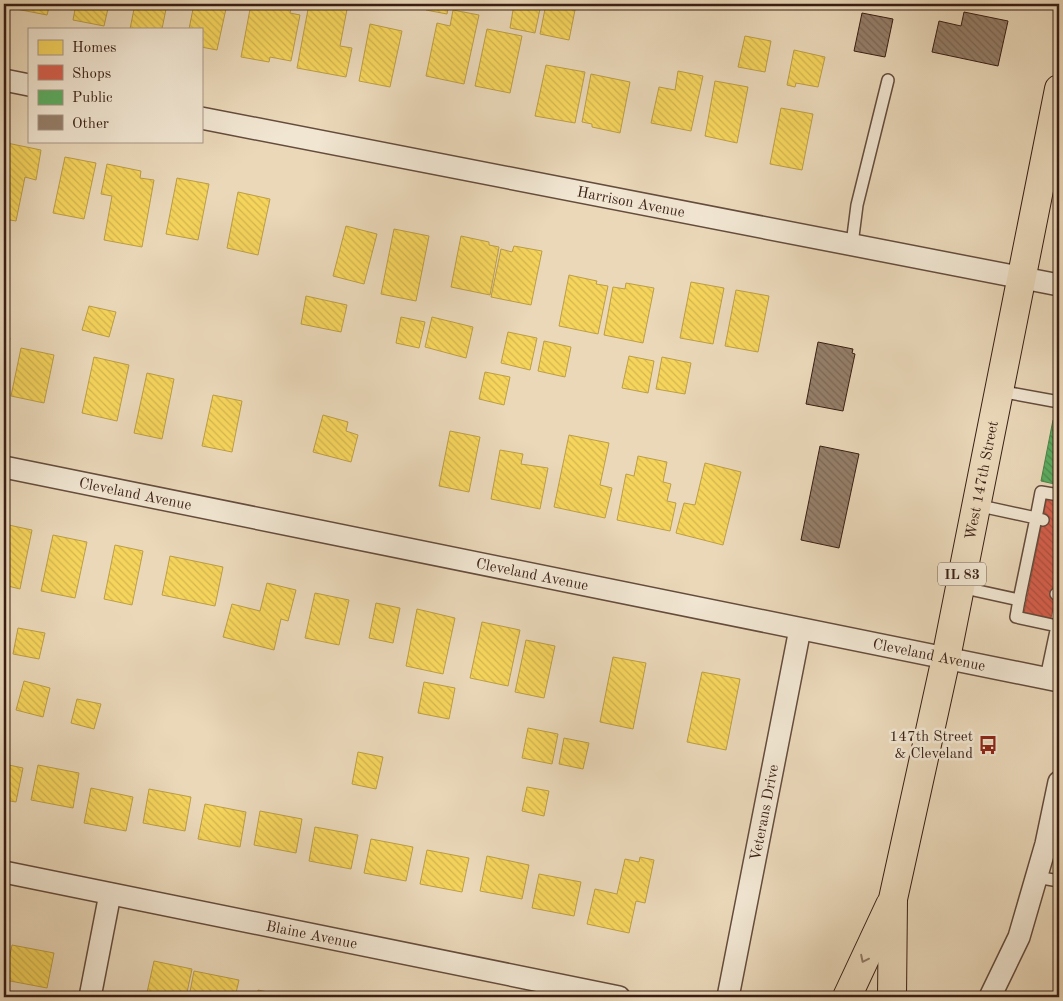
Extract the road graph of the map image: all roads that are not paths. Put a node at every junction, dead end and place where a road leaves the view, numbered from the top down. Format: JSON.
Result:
{"nodes":[{"id":1,"x":4,"y":80,"type":"edge"},
{"id":2,"x":888,"y":80,"type":"dead end"},
{"id":3,"x":28,"y":85,"type":"edge"},
{"id":4,"x":1059,"y":88,"type":"edge"},
{"id":5,"x":202,"y":118,"type":"edge"},
{"id":6,"x":852,"y":244,"type":"junction"},
{"id":7,"x":1020,"y":278,"type":"junction"},
{"id":8,"x":1059,"y":285,"type":"edge"},
{"id":9,"x":998,"y":391,"type":"junction"},
{"id":10,"x":1059,"y":402,"type":"edge"},
{"id":11,"x":4,"y":467,"type":"edge"},
{"id":12,"x":1059,"y":495,"type":"edge"},
{"id":13,"x":976,"y":505,"type":"junction"},
{"id":14,"x":1040,"y":519,"type":"junction"},
{"id":15,"x":960,"y":587,"type":"junction"},
{"id":16,"x":1019,"y":600,"type":"junction"},
{"id":17,"x":1058,"y":620,"type":"edge"},
{"id":18,"x":800,"y":629,"type":"junction"},
{"id":19,"x":946,"y":658,"type":"junction"},
{"id":20,"x":1053,"y":679,"type":"edge"},
{"id":21,"x":1059,"y":782,"type":"edge"},
{"id":22,"x":4,"y":872,"type":"edge"},
{"id":23,"x":1036,"y":876,"type":"junction"},
{"id":24,"x":1059,"y":881,"type":"edge"},
{"id":25,"x":110,"y":894,"type":"junction"},
{"id":26,"x":893,"y":900,"type":"junction"},
{"id":27,"x":90,"y":997,"type":"edge"},
{"id":28,"x":619,"y":997,"type":"edge"},
{"id":29,"x":728,"y":997,"type":"edge"},
{"id":30,"x":847,"y":997,"type":"edge"},
{"id":31,"x":892,"y":997,"type":"edge"},
{"id":32,"x":990,"y":997,"type":"edge"}],
"edges":[{"from":1,"to":3,"type":"street"},
{"from":2,"to":6,"type":"lane"},
{"from":4,"to":7,"type":"main road","name":"West 147th Street","number":"IL 83"},
{"from":5,"to":6,"type":"street","name":"Harrison Avenue"},
{"from":6,"to":7,"type":"street","name":"Harrison Avenue"},
{"from":7,"to":8,"type":"street","name":"Harrison Avenue"},
{"from":7,"to":9,"type":"main road","name":"West 147th Street","number":"IL 83"},
{"from":9,"to":10,"type":"lane"},
{"from":9,"to":13,"type":"main road","name":"West 147th Street","number":"IL 83"},
{"from":11,"to":18,"type":"street","name":"Cleveland Avenue"},
{"from":12,"to":14,"type":"lane"},
{"from":13,"to":14,"type":"lane"},
{"from":13,"to":15,"type":"main road","name":"West 147th Street","number":"IL 83"},
{"from":14,"to":16,"type":"lane"},
{"from":15,"to":16,"type":"lane"},
{"from":15,"to":19,"type":"main road","name":"West 147th Street","number":"IL 83"},
{"from":16,"to":17,"type":"lane"},
{"from":17,"to":20,"type":"lane"},
{"from":18,"to":19,"type":"street","name":"Cleveland Avenue"},
{"from":18,"to":29,"type":"street","name":"Veterans Drive"},
{"from":19,"to":20,"type":"street","name":"Cleveland Avenue"},
{"from":19,"to":26,"type":"main road","name":"West 147th Street","number":"IL 83"},
{"from":21,"to":23,"type":"street"},
{"from":22,"to":25,"type":"street","name":"Blaine Avenue"},
{"from":23,"to":24,"type":"lane"},
{"from":23,"to":32,"type":"street"},
{"from":25,"to":27,"type":"street"},
{"from":25,"to":28,"type":"street","name":"Blaine Avenue"},
{"from":26,"to":30,"type":"main road","name":"West 147th Street","number":"IL 83","one_way":true},
{"from":26,"to":31,"type":"main road","name":"West 147th Street","number":"IL 83"}]}
